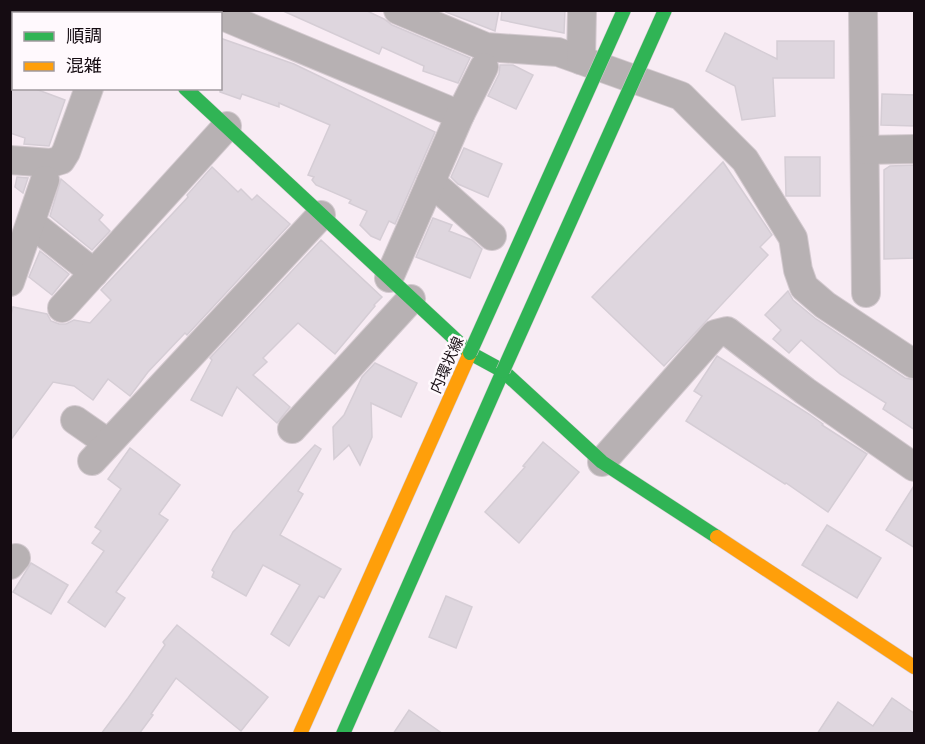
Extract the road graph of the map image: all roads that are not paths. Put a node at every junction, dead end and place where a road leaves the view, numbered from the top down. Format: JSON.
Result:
{"nodes":[{"id":1,"x":582,"y":10,"type":"edge"},
{"id":2,"x":624,"y":10,"type":"edge"},
{"id":3,"x":665,"y":10,"type":"edge"},
{"id":4,"x":863,"y":10,"type":"edge"},
{"id":5,"x":404,"y":12,"type":"edge"},
{"id":6,"x":222,"y":15,"type":"edge"},
{"id":7,"x":581,"y":60,"type":"junction"},
{"id":8,"x":484,"y":67,"type":"dead end"},
{"id":9,"x":88,"y":90,"type":"edge"},
{"id":10,"x":187,"y":90,"type":"edge"},
{"id":11,"x":460,"y":115,"type":"junction"},
{"id":12,"x":227,"y":126,"type":"junction"},
{"id":13,"x":915,"y":148,"type":"edge"},
{"id":14,"x":865,"y":150,"type":"junction"},
{"id":15,"x":10,"y":160,"type":"edge"},
{"id":16,"x":45,"y":180,"type":"dead end"},
{"id":17,"x":431,"y":183,"type":"junction"},
{"id":18,"x":321,"y":215,"type":"junction"},
{"id":19,"x":31,"y":223,"type":"junction"},
{"id":20,"x":492,"y":236,"type":"dead end"},
{"id":21,"x":94,"y":273,"type":"junction"},
{"id":22,"x":389,"y":278,"type":"junction"},
{"id":23,"x":10,"y":282,"type":"edge"},
{"id":24,"x":866,"y":293,"type":"dead end"},
{"id":25,"x":411,"y":299,"type":"junction"},
{"id":26,"x":62,"y":308,"type":"dead end"},
{"id":27,"x":470,"y":354,"type":"junction"},
{"id":28,"x":915,"y":364,"type":"edge"},
{"id":29,"x":503,"y":371,"type":"junction"},
{"id":30,"x":75,"y":420,"type":"dead end"},
{"id":31,"x":292,"y":429,"type":"dead end"},
{"id":32,"x":602,"y":462,"type":"junction"},
{"id":33,"x":915,"y":467,"type":"edge"},
{"id":34,"x":915,"y":667,"type":"edge"},
{"id":35,"x":300,"y":734,"type":"edge"},
{"id":36,"x":343,"y":734,"type":"edge"}],
"edges":[{"from":1,"to":7,"type":"street"},
{"from":2,"to":27,"type":"street","name":"内環状線","bridge":true},
{"from":3,"to":29,"type":"street","bridge":true},
{"from":4,"to":14,"type":"street"},
{"from":5,"to":7,"type":"street"},
{"from":6,"to":11,"type":"street"},
{"from":7,"to":28,"type":"street"},
{"from":8,"to":11,"type":"street"},
{"from":9,"to":15,"type":"street"},
{"from":10,"to":12,"type":"street"},
{"from":11,"to":17,"type":"street"},
{"from":12,"to":18,"type":"street"},
{"from":12,"to":21,"type":"street"},
{"from":13,"to":14,"type":"street"},
{"from":14,"to":24,"type":"street"},
{"from":16,"to":19,"type":"street"},
{"from":17,"to":20,"type":"street"},
{"from":17,"to":22,"type":"street"},
{"from":18,"to":22,"type":"street"},
{"from":18,"to":30,"type":"street"},
{"from":19,"to":21,"type":"street"},
{"from":19,"to":23,"type":"street"},
{"from":21,"to":26,"type":"street"},
{"from":22,"to":25,"type":"street"},
{"from":25,"to":27,"type":"street"},
{"from":25,"to":31,"type":"street"},
{"from":27,"to":29,"type":"street"},
{"from":27,"to":35,"type":"street","name":"内環状線"},
{"from":29,"to":32,"type":"street"},
{"from":29,"to":36,"type":"street"},
{"from":32,"to":33,"type":"street"},
{"from":32,"to":34,"type":"street"}]}
